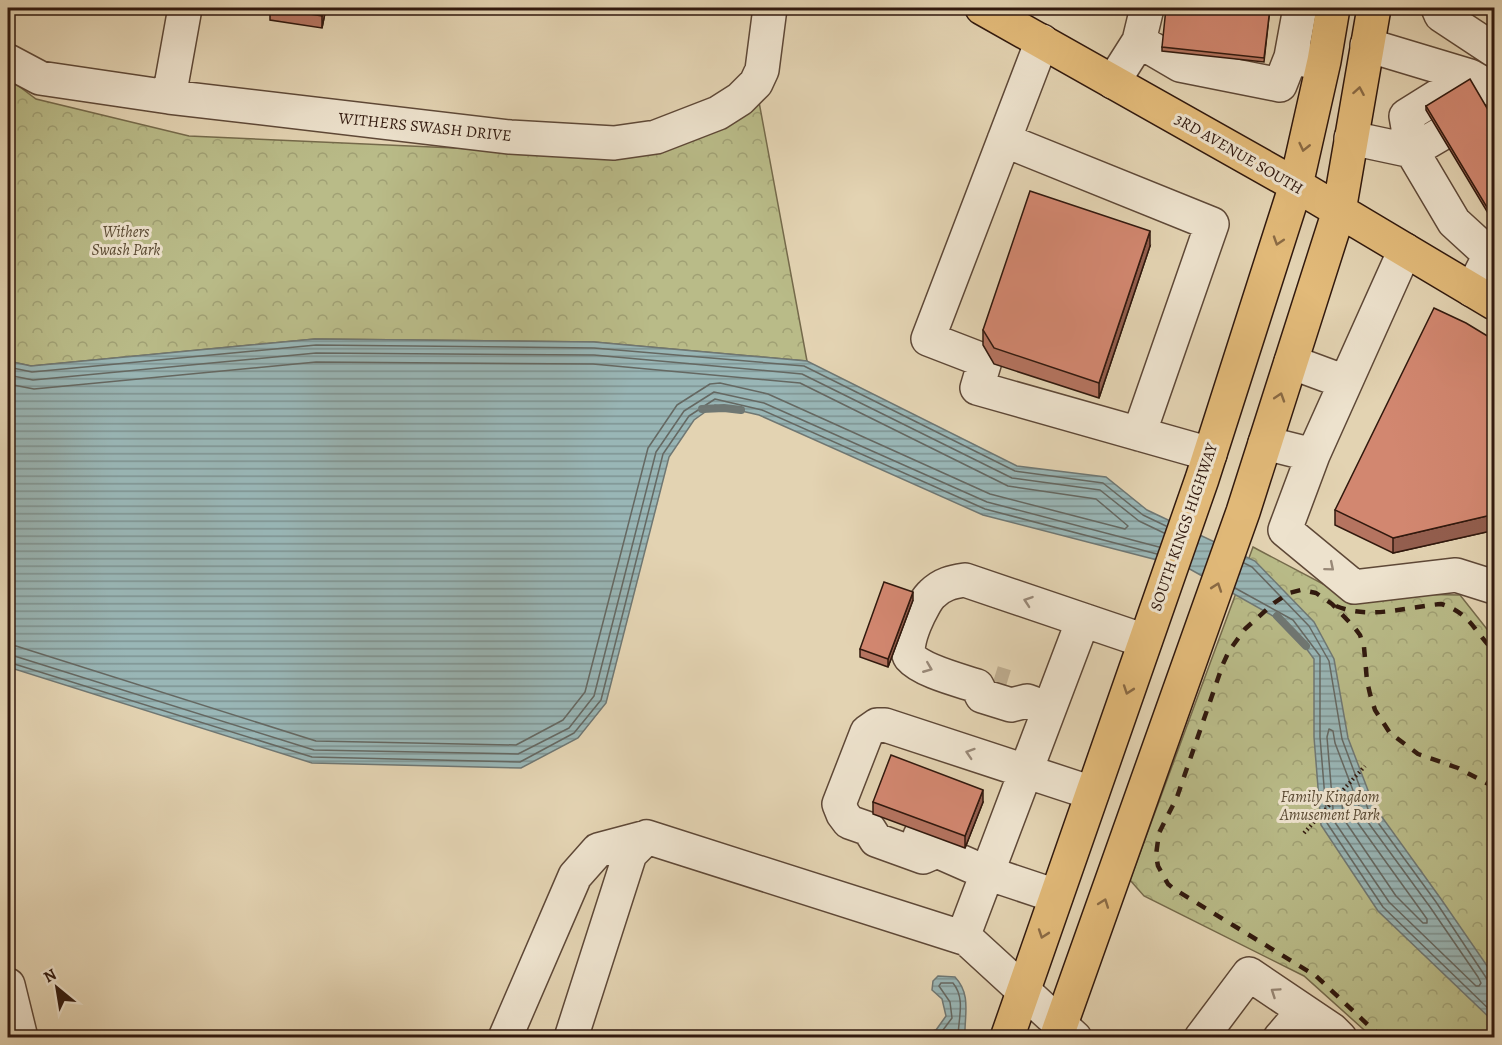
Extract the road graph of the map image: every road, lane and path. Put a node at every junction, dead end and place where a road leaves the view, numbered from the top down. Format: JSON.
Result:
{"nodes":[{"id":1,"x":184,"y":8,"type":"edge"},
{"id":2,"x":770,"y":8,"type":"edge"},
{"id":3,"x":982,"y":8,"type":"edge"},
{"id":4,"x":1333,"y":8,"type":"edge"},
{"id":5,"x":1374,"y":8,"type":"edge"},
{"id":6,"x":1438,"y":8,"type":"edge"},
{"id":7,"x":1150,"y":19,"type":"edge"},
{"id":8,"x":1289,"y":30,"type":"edge"},
{"id":9,"x":1042,"y":41,"type":"junction"},
{"id":10,"x":1367,"y":45,"type":"junction"},
{"id":11,"x":1494,"y":50,"type":"edge"},
{"id":12,"x":8,"y":61,"type":"edge"},
{"id":13,"x":1323,"y":65,"type":"junction"},
{"id":14,"x":1113,"y":82,"type":"junction"},
{"id":15,"x":1488,"y":91,"type":"edge"},
{"id":16,"x":169,"y":97,"type":"junction"},
{"id":17,"x":1441,"y":134,"type":"edge"},
{"id":18,"x":1351,"y":138,"type":"junction"},
{"id":19,"x":1004,"y":140,"type":"junction"},
{"id":20,"x":1412,"y":151,"type":"junction"},
{"id":21,"x":1296,"y":185,"type":"junction"},
{"id":22,"x":1339,"y":211,"type":"junction"},
{"id":23,"x":1405,"y":250,"type":"junction"},
{"id":24,"x":1483,"y":296,"type":"edge"},
{"id":25,"x":1291,"y":362,"type":"junction"},
{"id":26,"x":1345,"y":382,"type":"junction"},
{"id":27,"x":1139,"y":434,"type":"junction"},
{"id":28,"x":1265,"y":443,"type":"junction"},
{"id":29,"x":1313,"y":455,"type":"junction"},
{"id":30,"x":1206,"y":466,"type":"junction"},
{"id":31,"x":1494,"y":587,"type":"edge"},
{"id":32,"x":1083,"y":620,"type":"junction"},
{"id":33,"x":1150,"y":628,"type":"junction"},
{"id":34,"x":1010,"y":693,"type":"junction"},
{"id":35,"x":1365,"y":766,"type":"dead end"},
{"id":36,"x":1026,"y":771,"type":"junction"},
{"id":37,"x":1092,"y":793,"type":"junction"},
{"id":38,"x":1304,"y":833,"type":"dead end"},
{"id":39,"x":647,"y":837,"type":"junction"},
{"id":40,"x":987,"y":873,"type":"junction"},
{"id":41,"x":1056,"y":896,"type":"junction"},
{"id":42,"x":963,"y":938,"type":"junction"},
{"id":43,"x":8,"y":985,"type":"edge"},
{"id":44,"x":1023,"y":990,"type":"junction"},
{"id":45,"x":1304,"y":1011,"type":"junction"},
{"id":46,"x":1064,"y":1033,"type":"edge"},
{"id":47,"x":16,"y":1035,"type":"edge"},
{"id":48,"x":505,"y":1038,"type":"edge"},
{"id":49,"x":571,"y":1038,"type":"edge"},
{"id":50,"x":1007,"y":1038,"type":"edge"},
{"id":51,"x":1201,"y":1038,"type":"edge"},
{"id":52,"x":1280,"y":1038,"type":"edge"},
{"id":53,"x":1340,"y":1038,"type":"edge"}],
"edges":[{"from":1,"to":16,"type":"street"},
{"from":2,"to":16,"type":"street","name":"WITHERS SWASH DRIVE"},
{"from":3,"to":9,"type":"main road","name":"3RD AVENUE SOUTH"},
{"from":4,"to":13,"type":"main road","name":"SOUTH KINGS HIGHWAY"},
{"from":5,"to":10,"type":"main road"},
{"from":6,"to":11,"type":"street"},
{"from":7,"to":8,"type":"street"},
{"from":7,"to":14,"type":"street"},
{"from":8,"to":13,"type":"street"},
{"from":9,"to":14,"type":"main road","name":"3RD AVENUE SOUTH"},
{"from":9,"to":19,"type":"street"},
{"from":10,"to":15,"type":"street"},
{"from":18,"to":10,"type":"main road","one_way":true},
{"from":12,"to":16,"type":"street","name":"WITHERS SWASH DRIVE"},
{"from":13,"to":21,"type":"main road","name":"SOUTH KINGS HIGHWAY","one_way":true},
{"from":14,"to":21,"type":"main road","name":"3RD AVENUE SOUTH"},
{"from":15,"to":20,"type":"street"},
{"from":17,"to":20,"type":"street"},
{"from":18,"to":20,"type":"street"},
{"from":18,"to":22,"type":"main road"},
{"from":19,"to":27,"type":"street"},
{"from":19,"to":27,"type":"street"},
{"from":20,"to":24,"type":"street"},
{"from":21,"to":22,"type":"main road","name":"3RD AVENUE SOUTH"},
{"from":21,"to":30,"type":"main road","name":"SOUTH KINGS HIGHWAY","one_way":true},
{"from":22,"to":23,"type":"main road","name":"3RD AVENUE SOUTH"},
{"from":22,"to":25,"type":"main road"},
{"from":23,"to":24,"type":"main road","name":"3RD AVENUE SOUTH"},
{"from":23,"to":26,"type":"street"},
{"from":25,"to":26,"type":"street"},
{"from":28,"to":25,"type":"main road","one_way":true},
{"from":26,"to":29,"type":"street"},
{"from":27,"to":30,"type":"street"},
{"from":28,"to":29,"type":"street"},
{"from":46,"to":28,"type":"main road","one_way":true},
{"from":29,"to":31,"type":"street","one_way":true},
{"from":30,"to":33,"type":"main road","name":"SOUTH KINGS HIGHWAY"},
{"from":32,"to":33,"type":"street"},
{"from":32,"to":34,"type":"street"},
{"from":32,"to":34,"type":"street","one_way":true},
{"from":33,"to":37,"type":"main road","name":"SOUTH KINGS HIGHWAY","one_way":true},
{"from":34,"to":36,"type":"street"},
{"from":35,"to":38,"type":"path"},
{"from":36,"to":37,"type":"street"},
{"from":36,"to":40,"type":"street"},
{"from":36,"to":40,"type":"street","one_way":true},
{"from":37,"to":41,"type":"main road","name":"SOUTH KINGS HIGHWAY"},
{"from":39,"to":42,"type":"street"},
{"from":39,"to":48,"type":"street"},
{"from":39,"to":49,"type":"street"},
{"from":40,"to":41,"type":"street"},
{"from":40,"to":42,"type":"street"},
{"from":41,"to":44,"type":"main road","name":"SOUTH KINGS HIGHWAY","one_way":true},
{"from":42,"to":44,"type":"street"},
{"from":43,"to":47,"type":"street"},
{"from":44,"to":46,"type":"street"},
{"from":44,"to":50,"type":"main road","name":"SOUTH KINGS HIGHWAY"},
{"from":45,"to":51,"type":"street","one_way":true},
{"from":45,"to":52,"type":"street"},
{"from":45,"to":53,"type":"street"}]}
